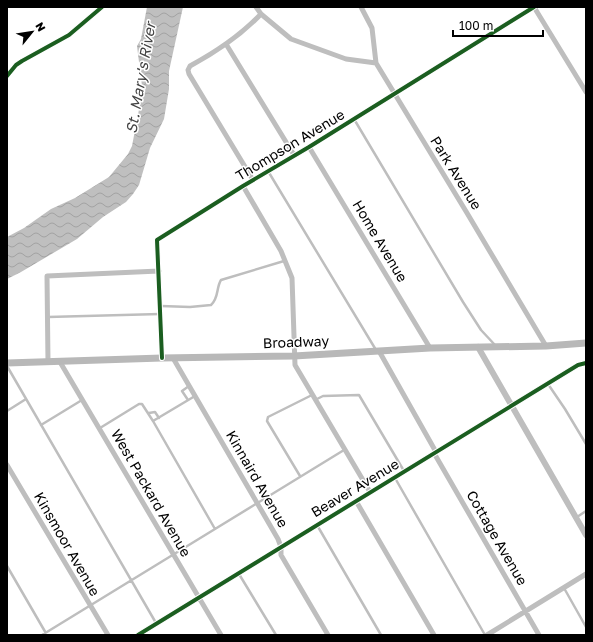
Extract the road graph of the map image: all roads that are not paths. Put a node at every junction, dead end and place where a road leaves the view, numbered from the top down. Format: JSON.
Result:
{"nodes":[{"id":1,"x":102,"y":7,"type":"edge"},
{"id":2,"x":256,"y":7,"type":"edge"},
{"id":3,"x":362,"y":7,"type":"edge"},
{"id":4,"x":534,"y":7,"type":"edge"},
{"id":5,"x":261,"y":14,"type":"junction"},
{"id":6,"x":226,"y":44,"type":"junction"},
{"id":7,"x":376,"y":63,"type":"junction"},
{"id":8,"x":7,"y":76,"type":"edge"},
{"id":9,"x":586,"y":92,"type":"edge"},
{"id":10,"x":394,"y":94,"type":"junction"},
{"id":11,"x":353,"y":119,"type":"junction"},
{"id":12,"x":309,"y":147,"type":"junction"},
{"id":13,"x":294,"y":155,"type":"junction"},
{"id":14,"x":267,"y":171,"type":"junction"},
{"id":15,"x":253,"y":180,"type":"junction"},
{"id":16,"x":243,"y":186,"type":"junction"},
{"id":17,"x":286,"y":261,"type":"junction"},
{"id":18,"x":159,"y":271,"type":"junction"},
{"id":19,"x":160,"y":306,"type":"junction"},
{"id":20,"x":160,"y":314,"type":"junction"},
{"id":21,"x":48,"y":318,"type":"junction"},
{"id":22,"x":586,"y":343,"type":"edge"},
{"id":23,"x":546,"y":346,"type":"junction"},
{"id":24,"x":478,"y":347,"type":"junction"},
{"id":25,"x":497,"y":347,"type":"junction"},
{"id":26,"x":430,"y":348,"type":"junction"},
{"id":27,"x":378,"y":351,"type":"junction"},
{"id":28,"x":294,"y":356,"type":"junction"},
{"id":29,"x":162,"y":358,"type":"junction"},
{"id":30,"x":173,"y":358,"type":"junction"},
{"id":31,"x":48,"y":362,"type":"junction"},
{"id":32,"x":60,"y":362,"type":"junction"},
{"id":33,"x":586,"y":363,"type":"edge"},
{"id":34,"x":7,"y":365,"type":"edge"},
{"id":35,"x":548,"y":383,"type":"junction"},
{"id":36,"x":189,"y":386,"type":"junction"},
{"id":37,"x":195,"y":396,"type":"junction"},
{"id":38,"x":314,"y":397,"type":"junction"},
{"id":39,"x":26,"y":400,"type":"junction"},
{"id":40,"x":82,"y":400,"type":"junction"},
{"id":41,"x":188,"y":400,"type":"junction"},
{"id":42,"x":512,"y":406,"type":"junction"},
{"id":43,"x":7,"y":411,"type":"edge"},
{"id":44,"x":148,"y":414,"type":"junction"},
{"id":45,"x":159,"y":418,"type":"junction"},
{"id":46,"x":153,"y":421,"type":"junction"},
{"id":47,"x":41,"y":425,"type":"junction"},
{"id":48,"x":99,"y":428,"type":"junction"},
{"id":49,"x":586,"y":444,"type":"edge"},
{"id":50,"x":344,"y":450,"type":"junction"},
{"id":51,"x":435,"y":453,"type":"junction"},
{"id":52,"x":7,"y":465,"type":"edge"},
{"id":53,"x":404,"y":471,"type":"junction"},
{"id":54,"x":300,"y":476,"type":"junction"},
{"id":55,"x":394,"y":477,"type":"junction"},
{"id":56,"x":370,"y":492,"type":"junction"},
{"id":57,"x":356,"y":501,"type":"junction"},
{"id":58,"x":257,"y":503,"type":"junction"},
{"id":59,"x":586,"y":511,"type":"edge"},
{"id":60,"x":576,"y":517,"type":"junction"},
{"id":61,"x":316,"y":524,"type":"junction"},
{"id":62,"x":215,"y":529,"type":"junction"},
{"id":63,"x":586,"y":535,"type":"edge"},
{"id":64,"x":281,"y":547,"type":"junction"},
{"id":65,"x":173,"y":555,"type":"junction"},
{"id":66,"x":7,"y":566,"type":"edge"},
{"id":67,"x":239,"y":573,"type":"junction"},
{"id":68,"x":586,"y":574,"type":"edge"},
{"id":69,"x":131,"y":580,"type":"junction"},
{"id":70,"x":564,"y":588,"type":"junction"},
{"id":71,"x":199,"y":598,"type":"junction"},
{"id":72,"x":89,"y":605,"type":"junction"},
{"id":73,"x":526,"y":612,"type":"junction"},
{"id":74,"x":156,"y":624,"type":"junction"},
{"id":75,"x":586,"y":627,"type":"edge"},
{"id":76,"x":47,"y":634,"type":"edge"},
{"id":77,"x":42,"y":635,"type":"edge"},
{"id":78,"x":108,"y":635,"type":"edge"},
{"id":79,"x":138,"y":635,"type":"edge"},
{"id":80,"x":221,"y":635,"type":"edge"},
{"id":81,"x":276,"y":635,"type":"edge"},
{"id":82,"x":328,"y":635,"type":"edge"},
{"id":83,"x":381,"y":635,"type":"edge"},
{"id":84,"x":434,"y":635,"type":"edge"},
{"id":85,"x":486,"y":635,"type":"edge"},
{"id":86,"x":539,"y":635,"type":"edge"}],
"edges":[{"from":1,"to":8,"type":"street"},
{"from":2,"to":5,"type":"street"},
{"from":3,"to":7,"type":"street","name":"Park Avenue"},
{"from":4,"to":9,"type":"street"},
{"from":4,"to":10,"type":"street","name":"Thompson Avenue"},
{"from":5,"to":6,"type":"street"},
{"from":5,"to":7,"type":"street"},
{"from":6,"to":13,"type":"street"},
{"from":6,"to":15,"type":"street"},
{"from":7,"to":10,"type":"street","name":"Park Avenue"},
{"from":10,"to":11,"type":"street","name":"Thompson Avenue"},
{"from":10,"to":23,"type":"street","name":"Park Avenue"},
{"from":11,"to":12,"type":"street","name":"Thompson Avenue"},
{"from":11,"to":25,"type":"lane"},
{"from":12,"to":13,"type":"street","name":"Thompson Avenue"},
{"from":12,"to":26,"type":"street","name":"Home Avenue"},
{"from":13,"to":14,"type":"street","name":"Thompson Avenue"},
{"from":14,"to":15,"type":"street","name":"Thompson Avenue"},
{"from":14,"to":27,"type":"lane"},
{"from":15,"to":16,"type":"street","name":"Thompson Avenue"},
{"from":16,"to":17,"type":"street"},
{"from":16,"to":18,"type":"street","name":"Thompson Avenue"},
{"from":17,"to":19,"type":"lane"},
{"from":17,"to":28,"type":"street"},
{"from":18,"to":19,"type":"street","name":"Thompson Avenue"},
{"from":18,"to":21,"type":"street"},
{"from":19,"to":20,"type":"street","name":"Thompson Avenue"},
{"from":20,"to":21,"type":"lane"},
{"from":20,"to":29,"type":"street","name":"Thompson Avenue"},
{"from":21,"to":31,"type":"street"},
{"from":22,"to":23,"type":"main road","name":"Broadway"},
{"from":23,"to":25,"type":"main road","name":"Broadway"},
{"from":24,"to":25,"type":"main road","name":"Broadway"},
{"from":24,"to":26,"type":"main road","name":"Broadway"},
{"from":24,"to":42,"type":"street"},
{"from":26,"to":27,"type":"main road","name":"Broadway"},
{"from":27,"to":28,"type":"main road","name":"Broadway"},
{"from":27,"to":51,"type":"street","name":"Cottage Avenue"},
{"from":28,"to":30,"type":"main road","name":"Broadway"},
{"from":28,"to":38,"type":"street"},
{"from":29,"to":30,"type":"main road","name":"Broadway"},
{"from":29,"to":32,"type":"main road","name":"Broadway"},
{"from":30,"to":36,"type":"street","name":"Kinnaird Avenue"},
{"from":31,"to":32,"type":"main road","name":"Broadway"},
{"from":31,"to":34,"type":"main road","name":"Broadway"},
{"from":32,"to":40,"type":"street","name":"West Packard Avenue"},
{"from":33,"to":35,"type":"street","name":"Beaver Avenue"},
{"from":34,"to":39,"type":"lane"},
{"from":35,"to":42,"type":"street","name":"Beaver Avenue"},
{"from":35,"to":49,"type":"lane"},
{"from":36,"to":37,"type":"street","name":"Kinnaird Avenue"},
{"from":36,"to":41,"type":"lane"},
{"from":37,"to":41,"type":"lane"},
{"from":37,"to":58,"type":"street","name":"Kinnaird Avenue"},
{"from":38,"to":50,"type":"street"},
{"from":38,"to":53,"type":"lane"},
{"from":38,"to":54,"type":"lane"},
{"from":39,"to":43,"type":"lane"},
{"from":39,"to":47,"type":"lane"},
{"from":40,"to":47,"type":"lane"},
{"from":40,"to":48,"type":"street","name":"West Packard Avenue"},
{"from":41,"to":45,"type":"lane"},
{"from":42,"to":51,"type":"street","name":"Beaver Avenue"},
{"from":42,"to":60,"type":"street"},
{"from":44,"to":45,"type":"lane"},
{"from":44,"to":46,"type":"lane"},
{"from":44,"to":48,"type":"lane"},
{"from":45,"to":46,"type":"lane"},
{"from":46,"to":62,"type":"lane"},
{"from":47,"to":69,"type":"lane"},
{"from":48,"to":65,"type":"street","name":"West Packard Avenue"},
{"from":50,"to":54,"type":"lane"},
{"from":50,"to":56,"type":"street"},
{"from":51,"to":53,"type":"street","name":"Beaver Avenue"},
{"from":51,"to":73,"type":"street","name":"Cottage Avenue"},
{"from":52,"to":72,"type":"street","name":"Kinsmoor Avenue"},
{"from":53,"to":55,"type":"street","name":"Beaver Avenue"},
{"from":54,"to":58,"type":"lane"},
{"from":55,"to":56,"type":"street","name":"Beaver Avenue"},
{"from":55,"to":85,"type":"lane"},
{"from":56,"to":57,"type":"street","name":"Beaver Avenue"},
{"from":57,"to":61,"type":"street","name":"Beaver Avenue"},
{"from":57,"to":84,"type":"street"},
{"from":58,"to":62,"type":"lane"},
{"from":58,"to":64,"type":"street","name":"Kinnaird Avenue"},
{"from":59,"to":60,"type":"lane"},
{"from":60,"to":63,"type":"street"},
{"from":61,"to":64,"type":"street","name":"Beaver Avenue"},
{"from":61,"to":83,"type":"lane"},
{"from":62,"to":65,"type":"lane"},
{"from":64,"to":67,"type":"street","name":"Beaver Avenue"},
{"from":64,"to":82,"type":"street","name":"Kinnaird Avenue"},
{"from":65,"to":69,"type":"lane"},
{"from":65,"to":71,"type":"street","name":"West Packard Avenue"},
{"from":66,"to":76,"type":"lane"},
{"from":67,"to":71,"type":"street","name":"Beaver Avenue"},
{"from":67,"to":81,"type":"lane"},
{"from":68,"to":70,"type":"street"},
{"from":69,"to":72,"type":"lane"},
{"from":69,"to":74,"type":"lane"},
{"from":70,"to":73,"type":"street"},
{"from":70,"to":75,"type":"lane"},
{"from":71,"to":74,"type":"street","name":"Beaver Avenue"},
{"from":71,"to":80,"type":"street","name":"West Packard Avenue"},
{"from":72,"to":76,"type":"lane"},
{"from":72,"to":78,"type":"street","name":"Kinsmoor Avenue"},
{"from":73,"to":85,"type":"street"},
{"from":73,"to":86,"type":"street","name":"Cottage Avenue"},
{"from":74,"to":79,"type":"street","name":"Beaver Avenue"},
{"from":76,"to":77,"type":"lane"}]}
